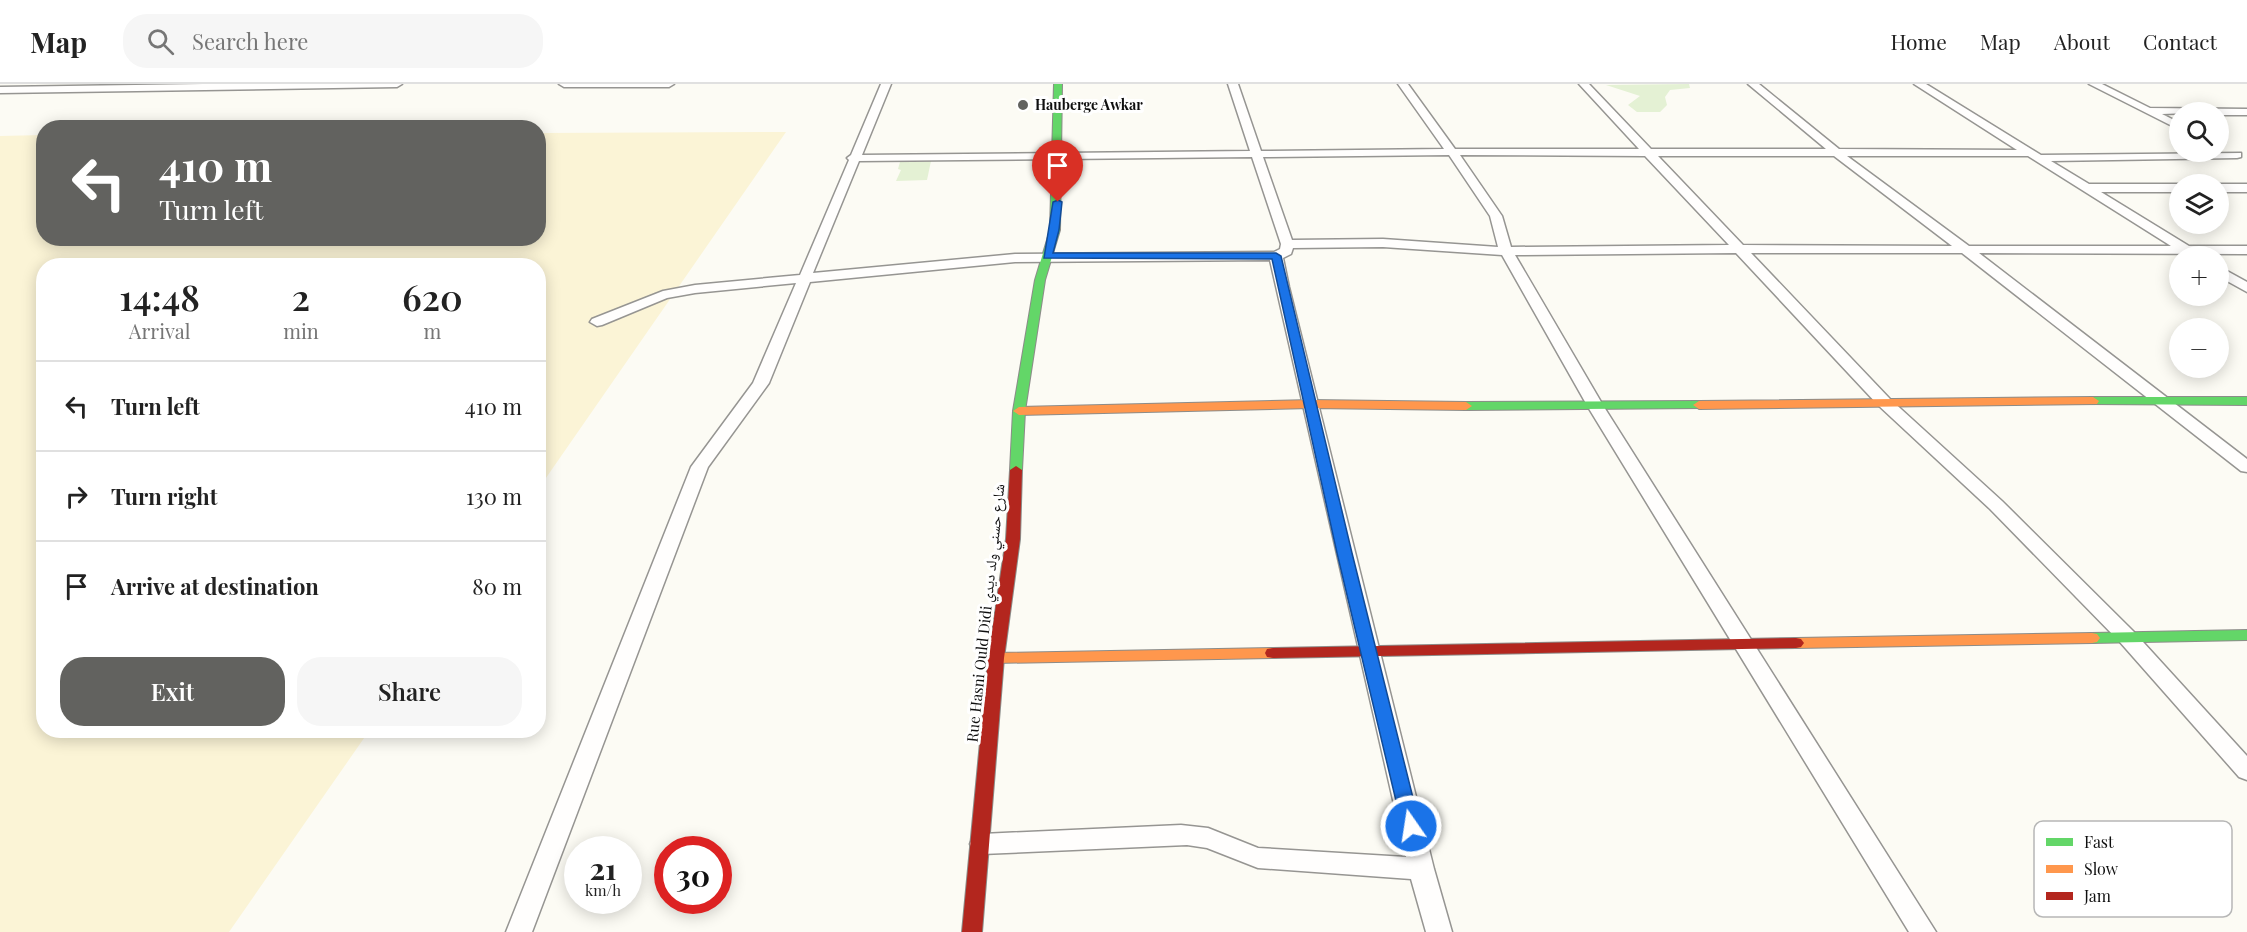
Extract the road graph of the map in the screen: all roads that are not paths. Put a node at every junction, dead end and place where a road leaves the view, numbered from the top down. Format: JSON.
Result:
{"nodes":[{"id":1,"x":397,"y":84,"type":"edge"},
{"id":2,"x":564,"y":84,"type":"edge"},
{"id":3,"x":669,"y":84,"type":"edge"},
{"id":4,"x":885,"y":84,"type":"edge"},
{"id":5,"x":1058,"y":84,"type":"edge"},
{"id":6,"x":1233,"y":84,"type":"edge"},
{"id":7,"x":1403,"y":84,"type":"edge"},
{"id":8,"x":1584,"y":84,"type":"edge"},
{"id":9,"x":1753,"y":84,"type":"edge"},
{"id":10,"x":1919,"y":84,"type":"edge"},
{"id":11,"x":2094,"y":84,"type":"edge"},
{"id":12,"x":169,"y":85,"type":"edge"},
{"id":13,"x":0,"y":90,"type":"edge"},
{"id":14,"x":2148,"y":111,"type":"junction"},
{"id":15,"x":2247,"y":112,"type":"edge"},
{"id":16,"x":2169,"y":122,"type":"edge"},
{"id":17,"x":2229,"y":150,"type":"edge"},
{"id":18,"x":1452,"y":152,"type":"junction"},
{"id":19,"x":1650,"y":152,"type":"junction"},
{"id":20,"x":1836,"y":152,"type":"junction"},
{"id":21,"x":1258,"y":154,"type":"junction"},
{"id":22,"x":2032,"y":155,"type":"junction"},
{"id":23,"x":2244,"y":155,"type":"edge"},
{"id":24,"x":1056,"y":156,"type":"junction"},
{"id":25,"x":853,"y":158,"type":"junction"},
{"id":26,"x":2085,"y":188,"type":"junction"},
{"id":27,"x":2169,"y":188,"type":"edge"},
{"id":28,"x":2229,"y":188,"type":"edge"},
{"id":29,"x":2247,"y":188,"type":"edge"},
{"id":30,"x":2180,"y":246,"type":"edge"},
{"id":31,"x":1740,"y":249,"type":"junction"},
{"id":32,"x":1282,"y":250,"type":"junction"},
{"id":33,"x":1967,"y":250,"type":"junction"},
{"id":34,"x":2247,"y":250,"type":"edge"},
{"id":35,"x":1506,"y":251,"type":"junction"},
{"id":36,"x":2229,"y":251,"type":"edge"},
{"id":37,"x":2169,"y":253,"type":"edge"},
{"id":38,"x":1047,"y":256,"type":"junction"},
{"id":39,"x":2229,"y":277,"type":"edge"},
{"id":40,"x":805,"y":278,"type":"junction"},
{"id":41,"x":2247,"y":288,"type":"edge"},
{"id":42,"x":597,"y":322,"type":"dead end"},
{"id":43,"x":1884,"y":402,"type":"junction"},
{"id":44,"x":2163,"y":402,"type":"junction"},
{"id":45,"x":2247,"y":402,"type":"edge"},
{"id":46,"x":1311,"y":404,"type":"junction"},
{"id":47,"x":1596,"y":407,"type":"junction"},
{"id":48,"x":1020,"y":411,"type":"junction"},
{"id":49,"x":2247,"y":467,"type":"edge"},
{"id":50,"x":2247,"y":635,"type":"edge"},
{"id":51,"x":2126,"y":636,"type":"junction"},
{"id":52,"x":1742,"y":645,"type":"junction"},
{"id":53,"x":1370,"y":652,"type":"junction"},
{"id":54,"x":996,"y":658,"type":"junction"},
{"id":55,"x":2247,"y":771,"type":"edge"},
{"id":56,"x":982,"y":844,"type":"junction"},
{"id":57,"x":1421,"y":869,"type":"junction"},
{"id":58,"x":519,"y":932,"type":"edge"},
{"id":59,"x":972,"y":932,"type":"edge"},
{"id":60,"x":1439,"y":932,"type":"edge"},
{"id":61,"x":1923,"y":932,"type":"edge"}],
"edges":[{"from":1,"to":12,"type":"street"},
{"from":2,"to":3,"type":"street"},
{"from":4,"to":25,"type":"street"},
{"from":5,"to":24,"type":"street","name":"Rue Hasni Ould Didi شارع حسني ولد ديدي"},
{"from":6,"to":21,"type":"street"},
{"from":7,"to":18,"type":"street"},
{"from":8,"to":19,"type":"street"},
{"from":9,"to":20,"type":"street"},
{"from":10,"to":22,"type":"street"},
{"from":11,"to":14,"type":"street"},
{"from":12,"to":13,"type":"street"},
{"from":14,"to":15,"type":"street"},
{"from":14,"to":16,"type":"street"},
{"from":17,"to":23,"type":"street"},
{"from":18,"to":19,"type":"street"},
{"from":18,"to":21,"type":"street"},
{"from":18,"to":35,"type":"street"},
{"from":19,"to":20,"type":"street"},
{"from":19,"to":31,"type":"street"},
{"from":20,"to":22,"type":"street"},
{"from":20,"to":33,"type":"street"},
{"from":21,"to":24,"type":"street"},
{"from":21,"to":32,"type":"street"},
{"from":22,"to":23,"type":"street"},
{"from":22,"to":26,"type":"street"},
{"from":24,"to":25,"type":"street"},
{"from":24,"to":38,"type":"street","name":"Rue Hasni Ould Didi شارع حسني ولد ديدي"},
{"from":25,"to":40,"type":"street"},
{"from":26,"to":27,"type":"street"},
{"from":26,"to":30,"type":"street"},
{"from":28,"to":29,"type":"street"},
{"from":31,"to":33,"type":"street"},
{"from":31,"to":35,"type":"street"},
{"from":31,"to":43,"type":"street"},
{"from":32,"to":35,"type":"street"},
{"from":32,"to":38,"type":"street"},
{"from":32,"to":46,"type":"street"},
{"from":33,"to":37,"type":"street"},
{"from":33,"to":44,"type":"street"},
{"from":34,"to":36,"type":"street"},
{"from":35,"to":47,"type":"street"},
{"from":38,"to":40,"type":"street"},
{"from":38,"to":48,"type":"street","name":"Rue Hasni Ould Didi شارع حسني ولد ديدي"},
{"from":39,"to":41,"type":"street"},
{"from":40,"to":42,"type":"street"},
{"from":40,"to":58,"type":"street"},
{"from":43,"to":44,"type":"street"},
{"from":43,"to":47,"type":"street"},
{"from":43,"to":51,"type":"street"},
{"from":44,"to":45,"type":"street"},
{"from":44,"to":49,"type":"street"},
{"from":46,"to":47,"type":"street"},
{"from":46,"to":48,"type":"street"},
{"from":46,"to":53,"type":"street"},
{"from":47,"to":52,"type":"street"},
{"from":48,"to":54,"type":"street","name":"Rue Hasni Ould Didi شارع حسني ولد ديدي"},
{"from":50,"to":51,"type":"street"},
{"from":51,"to":52,"type":"street"},
{"from":51,"to":55,"type":"street"},
{"from":52,"to":53,"type":"street"},
{"from":52,"to":61,"type":"street"},
{"from":53,"to":54,"type":"street"},
{"from":53,"to":57,"type":"street"},
{"from":54,"to":56,"type":"street","name":"Rue Hasni Ould Didi شارع حسني ولد ديدي"},
{"from":56,"to":57,"type":"street"},
{"from":56,"to":59,"type":"street","name":"Rue Hasni Ould Didi شارع حسني ولد ديدي"},
{"from":57,"to":60,"type":"street"}]}
